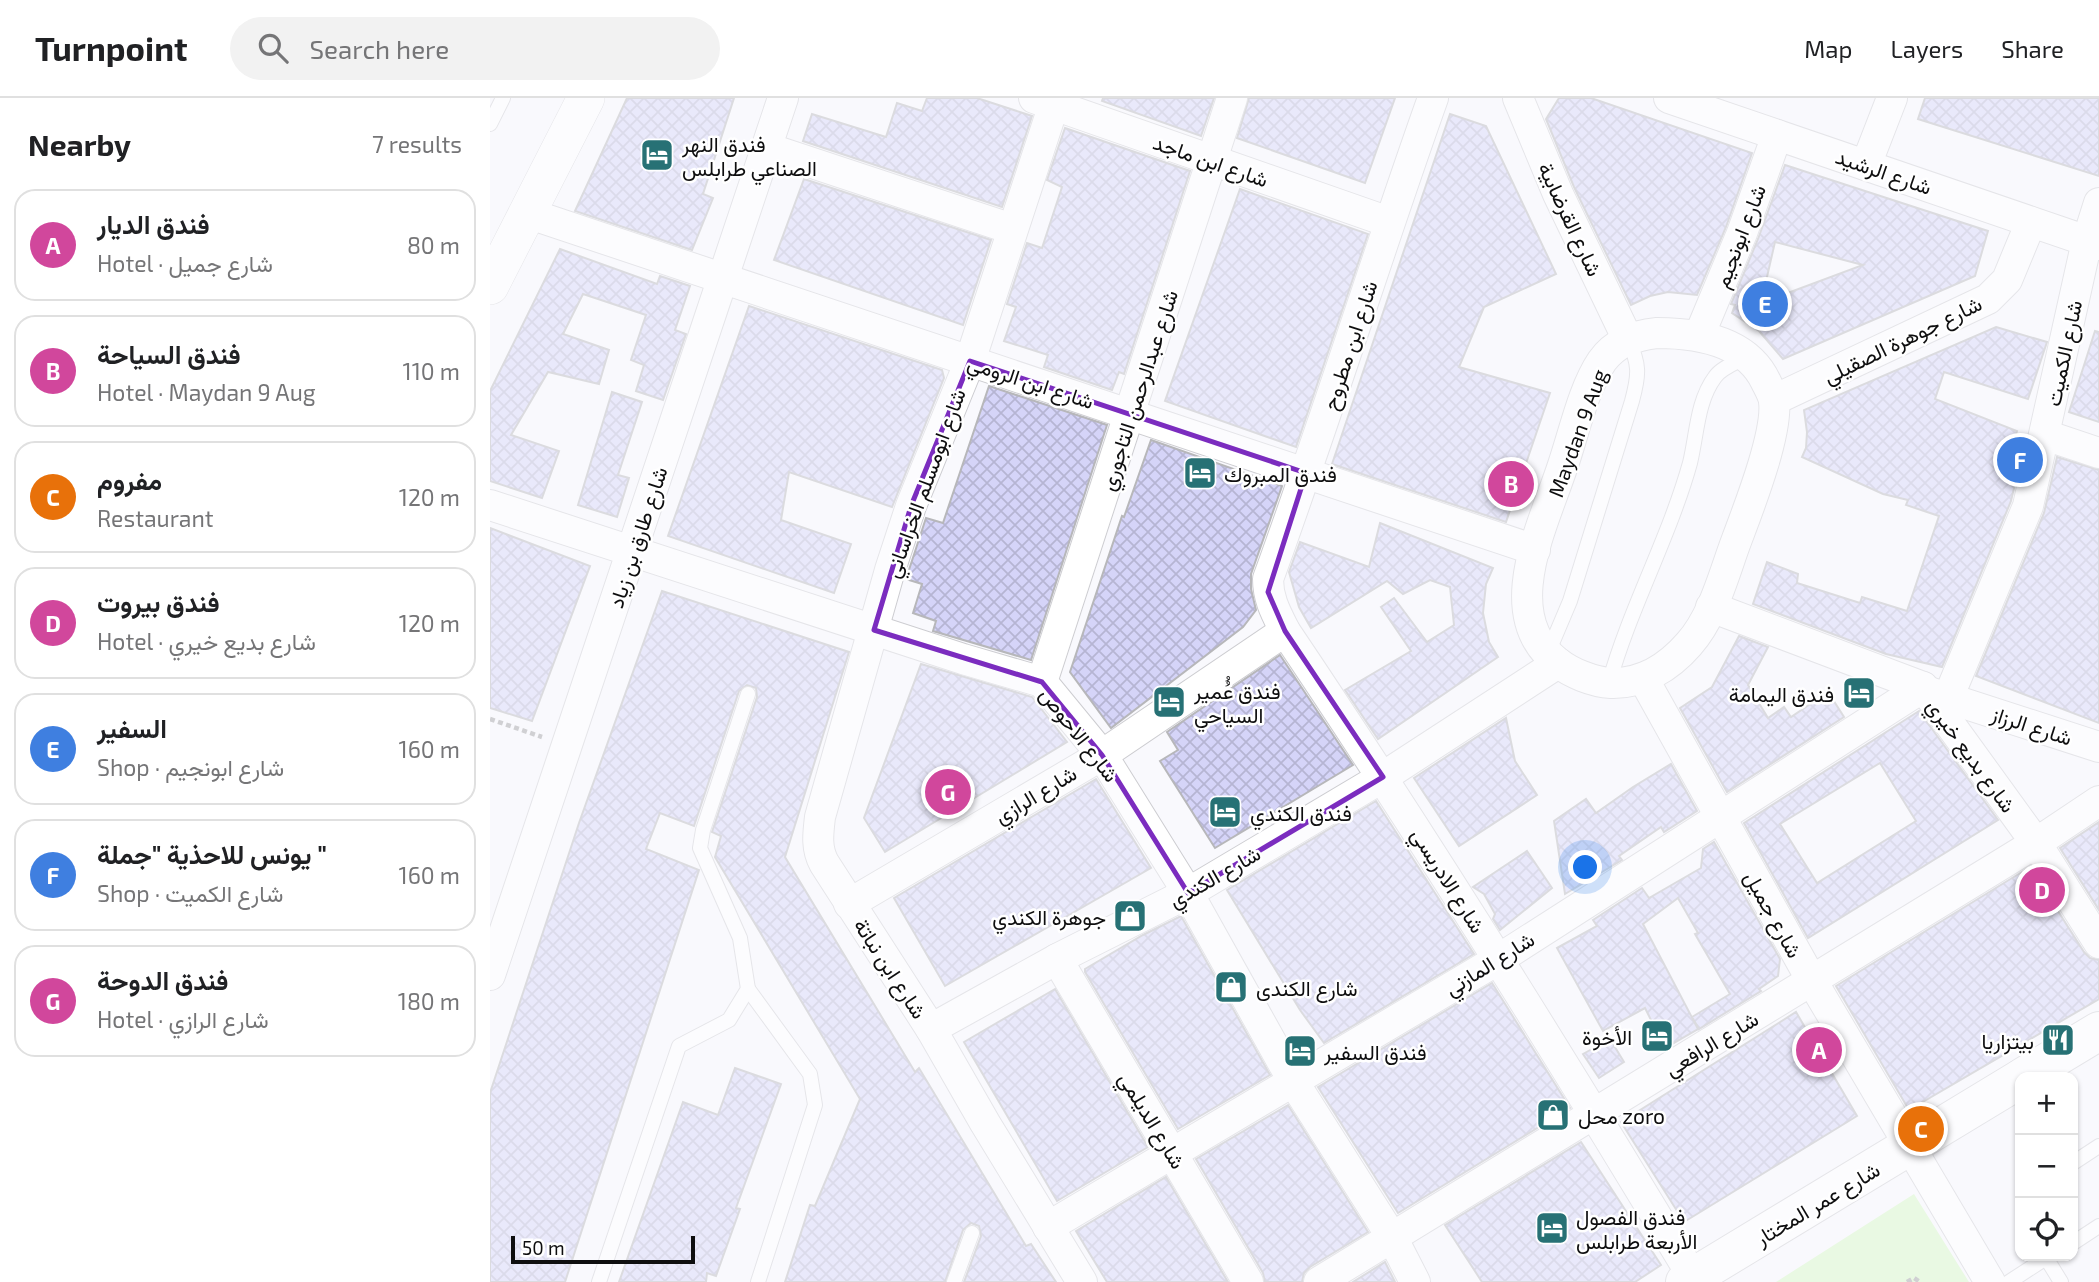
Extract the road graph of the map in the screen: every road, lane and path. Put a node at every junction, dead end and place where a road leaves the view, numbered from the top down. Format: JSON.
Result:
{"nodes":[{"id":1,"x":503,"y":98,"type":"edge"},
{"id":2,"x":586,"y":98,"type":"edge"},
{"id":3,"x":783,"y":98,"type":"edge"},
{"id":4,"x":1233,"y":98,"type":"edge"},
{"id":5,"x":1433,"y":98,"type":"edge"},
{"id":6,"x":1518,"y":98,"type":"edge"},
{"id":7,"x":1669,"y":98,"type":"edge"},
{"id":8,"x":1892,"y":98,"type":"edge"},
{"id":9,"x":1048,"y":100,"type":"edge"},
{"id":10,"x":490,"y":124,"type":"edge"},
{"id":11,"x":1777,"y":135,"type":"junction"},
{"id":12,"x":766,"y":148,"type":"junction"},
{"id":13,"x":1212,"y":161,"type":"junction"},
{"id":14,"x":1866,"y":165,"type":"junction"},
{"id":15,"x":2099,"y":203,"type":"edge"},
{"id":16,"x":527,"y":213,"type":"junction"},
{"id":17,"x":1389,"y":222,"type":"junction"},
{"id":18,"x":2031,"y":222,"type":"junction"},
{"id":19,"x":1012,"y":229,"type":"junction"},
{"id":20,"x":2093,"y":243,"type":"edge"},
{"id":21,"x":723,"y":279,"type":"junction"},
{"id":22,"x":490,"y":286,"type":"edge"},
{"id":23,"x":1699,"y":336,"type":"junction"},
{"id":24,"x":1628,"y":340,"type":"junction"},
{"id":25,"x":1747,"y":356,"type":"junction"},
{"id":26,"x":970,"y":361,"type":"junction"},
{"id":27,"x":1774,"y":400,"type":"junction"},
{"id":28,"x":1130,"y":414,"type":"junction"},
{"id":29,"x":2045,"y":435,"type":"junction"},
{"id":30,"x":2099,"y":453,"type":"edge"},
{"id":31,"x":1306,"y":473,"type":"junction"},
{"id":32,"x":490,"y":505,"type":"edge"},
{"id":33,"x":1535,"y":550,"type":"junction"},
{"id":34,"x":632,"y":552,"type":"junction"},
{"id":35,"x":1268,"y":592,"type":"joint"},
{"id":36,"x":1711,"y":607,"type":"junction"},
{"id":37,"x":874,"y":630,"type":"junction"},
{"id":38,"x":1285,"y":631,"type":"junction"},
{"id":39,"x":1553,"y":658,"type":"junction"},
{"id":40,"x":1643,"y":678,"type":"junction"},
{"id":41,"x":1042,"y":682,"type":"junction"},
{"id":42,"x":1609,"y":683,"type":"junction"},
{"id":43,"x":1932,"y":692,"type":"junction"},
{"id":44,"x":748,"y":694,"type":"dead end"},
{"id":45,"x":490,"y":719,"type":"edge"},
{"id":46,"x":567,"y":746,"type":"junction"},
{"id":47,"x":2099,"y":747,"type":"edge"},
{"id":48,"x":1102,"y":755,"type":"junction"},
{"id":49,"x":1384,"y":777,"type":"junction"},
{"id":50,"x":2099,"y":801,"type":"edge"},
{"id":51,"x":1720,"y":816,"type":"junction"},
{"id":52,"x":2036,"y":843,"type":"junction"},
{"id":53,"x":1188,"y":893,"type":"junction"},
{"id":54,"x":849,"y":904,"type":"junction"},
{"id":55,"x":2099,"y":943,"type":"edge"},
{"id":56,"x":1057,"y":959,"type":"junction"},
{"id":57,"x":1499,"y":959,"type":"junction"},
{"id":58,"x":490,"y":975,"type":"edge"},
{"id":59,"x":1812,"y":981,"type":"junction"},
{"id":60,"x":748,"y":989,"type":"junction"},
{"id":61,"x":931,"y":1028,"type":"junction"},
{"id":62,"x":2099,"y":1031,"type":"edge"},
{"id":63,"x":2099,"y":1058,"type":"edge"},
{"id":64,"x":2032,"y":1072,"type":"edge"},
{"id":65,"x":2075,"y":1072,"type":"edge"},
{"id":66,"x":1293,"y":1080,"type":"junction"},
{"id":67,"x":2015,"y":1083,"type":"edge"},
{"id":68,"x":2015,"y":1106,"type":"edge"},
{"id":69,"x":1595,"y":1114,"type":"junction"},
{"id":70,"x":2099,"y":1146,"type":"edge"},
{"id":71,"x":1172,"y":1152,"type":"junction"},
{"id":72,"x":1914,"y":1155,"type":"junction"},
{"id":73,"x":2078,"y":1160,"type":"edge"},
{"id":74,"x":2099,"y":1226,"type":"edge"},
{"id":75,"x":1048,"y":1227,"type":"junction"},
{"id":76,"x":972,"y":1233,"type":"dead end"},
{"id":77,"x":1393,"y":1239,"type":"junction"},
{"id":78,"x":2078,"y":1240,"type":"edge"},
{"id":79,"x":2040,"y":1261,"type":"edge"},
{"id":80,"x":2050,"y":1261,"type":"edge"},
{"id":81,"x":1702,"y":1280,"type":"edge"},
{"id":82,"x":599,"y":1282,"type":"edge"},
{"id":83,"x":758,"y":1282,"type":"edge"},
{"id":84,"x":954,"y":1282,"type":"edge"},
{"id":85,"x":1082,"y":1282,"type":"edge"},
{"id":86,"x":1248,"y":1282,"type":"edge"},
{"id":87,"x":1320,"y":1282,"type":"edge"},
{"id":88,"x":1415,"y":1282,"type":"edge"},
{"id":89,"x":1907,"y":1282,"type":"edge"},
{"id":90,"x":1920,"y":1282,"type":"edge"},
{"id":91,"x":1990,"y":1282,"type":"edge"},
{"id":92,"x":2009,"y":1282,"type":"edge"},
{"id":93,"x":2061,"y":1282,"type":"edge"}],
"edges":[{"from":1,"to":10,"type":"lane"},
{"from":2,"to":16,"type":"street"},
{"from":3,"to":12,"type":"street","name":"شارع طارق بن زياد"},
{"from":4,"to":13,"type":"street","name":"شارع عبدالرحمن التاجوري"},
{"from":5,"to":17,"type":"street","name":"شارع ابن مطروح"},
{"from":6,"to":24,"type":"street","name":"شارع القرضابية"},
{"from":7,"to":11,"type":"street","name":"شارع الرشيد"},
{"from":8,"to":14,"type":"street"},
{"from":9,"to":13,"type":"street","name":"شارع ابن ماجد"},
{"from":9,"to":19,"type":"street","name":"شارع ابومسلم الخراساني"},
{"from":11,"to":14,"type":"street","name":"شارع الرشيد"},
{"from":11,"to":23,"type":"street","name":"شارع ابونجيم"},
{"from":12,"to":19,"type":"street"},
{"from":12,"to":21,"type":"street","name":"شارع طارق بن زياد"},
{"from":13,"to":17,"type":"street","name":"شارع ابن ماجد"},
{"from":13,"to":28,"type":"street","name":"شارع عبدالرحمن التاجوري"},
{"from":14,"to":18,"type":"street","name":"شارع الرشيد"},
{"from":15,"to":20,"type":"street","name":"شارع الكميت"},
{"from":16,"to":21,"type":"street","name":"شارع ابن الرومي"},
{"from":16,"to":22,"type":"street"},
{"from":17,"to":31,"type":"street","name":"شارع ابن مطروح"},
{"from":18,"to":20,"type":"street","name":"شارع الرشيد"},
{"from":18,"to":27,"type":"street","name":"شارع جوهرة الصقيلي"},
{"from":19,"to":26,"type":"street","name":"شارع ابومسلم الخراساني"},
{"from":20,"to":29,"type":"street","name":"شارع الكميت"},
{"from":21,"to":26,"type":"street","name":"شارع ابن الرومي"},
{"from":21,"to":34,"type":"street","name":"شارع طارق بن زياد"},
{"from":23,"to":24,"type":"street","name":"Maydan 9 Aug"},
{"from":23,"to":25,"type":"street","name":"Maydan 9 Aug"},
{"from":24,"to":33,"type":"street","name":"Maydan 9 Aug"},
{"from":24,"to":39,"type":"lane"},
{"from":25,"to":27,"type":"street","name":"Maydan 9 Aug"},
{"from":25,"to":42,"type":"lane"},
{"from":26,"to":28,"type":"street","name":"شارع ابن الرومي"},
{"from":26,"to":37,"type":"street","name":"شارع ابومسلم الخراساني"},
{"from":27,"to":36,"type":"street"},
{"from":28,"to":31,"type":"street","name":"شارع ابن الرومي"},
{"from":28,"to":41,"type":"street","name":"شارع عبدالرحمن التاجوري"},
{"from":29,"to":30,"type":"street"},
{"from":29,"to":43,"type":"street","name":"شارع الكميت"},
{"from":31,"to":33,"type":"street","name":"شارع ابن الرومي"},
{"from":31,"to":35,"type":"street","name":"شارع ابن مطروح"},
{"from":32,"to":34,"type":"street","name":"شارع الاحوص"},
{"from":33,"to":39,"type":"street","name":"Maydan 9 Aug"},
{"from":34,"to":37,"type":"street","name":"شارع الاحوص"},
{"from":34,"to":46,"type":"street","name":"شارع طارق بن زياد"},
{"from":35,"to":38,"type":"street","name":"شارع الادريسي"},
{"from":36,"to":40,"type":"street"},
{"from":36,"to":43,"type":"street","name":"شارع بديع خيري"},
{"from":37,"to":41,"type":"street","name":"شارع الاحوص"},
{"from":37,"to":54,"type":"street","name":"شارع ابن نباتة"},
{"from":38,"to":48,"type":"street","name":"شارع الرازي"},
{"from":38,"to":49,"type":"street","name":"شارع الادريسي"},
{"from":39,"to":42,"type":"street"},
{"from":39,"to":49,"type":"street","name":"شارع الكندي"},
{"from":40,"to":42,"type":"street"},
{"from":40,"to":51,"type":"street","name":"شارع جميل"},
{"from":41,"to":48,"type":"street","name":"شارع الاحوص"},
{"from":43,"to":47,"type":"street","name":"شارع الرزاز"},
{"from":43,"to":51,"type":"street","name":"شارع المازني"},
{"from":43,"to":52,"type":"street","name":"شارع بديع خيري"},
{"from":44,"to":60,"type":"lane"},
{"from":45,"to":46,"type":"path"},
{"from":46,"to":58,"type":"street","name":"شارع طارق بن زياد"},
{"from":48,"to":53,"type":"street","name":"شارع الاحوص"},
{"from":48,"to":54,"type":"street","name":"شارع الرازي"},
{"from":49,"to":53,"type":"street","name":"شارع الكندي"},
{"from":49,"to":57,"type":"street","name":"شارع الادريسي"},
{"from":50,"to":52,"type":"street","name":"شارع الرافعي"},
{"from":51,"to":57,"type":"street","name":"شارع المازني"},
{"from":51,"to":59,"type":"street","name":"شارع جميل"},
{"from":52,"to":55,"type":"street","name":"شارع بديع خيري"},
{"from":52,"to":59,"type":"street","name":"شارع الرافعي"},
{"from":53,"to":56,"type":"street","name":"شارع الكندي"},
{"from":53,"to":66,"type":"street","name":"شارع الاحوص"},
{"from":54,"to":61,"type":"street","name":"شارع ابن نباتة"},
{"from":56,"to":61,"type":"street","name":"شارع الكندي"},
{"from":56,"to":71,"type":"street","name":"شارع الديلمي"},
{"from":57,"to":66,"type":"street","name":"شارع المازني"},
{"from":57,"to":69,"type":"street","name":"شارع الادريسي"},
{"from":59,"to":69,"type":"street","name":"شارع الرافعي"},
{"from":59,"to":72,"type":"street","name":"شارع جميل"},
{"from":60,"to":82,"type":"lane"},
{"from":60,"to":83,"type":"lane"},
{"from":61,"to":75,"type":"street","name":"شارع ابن نباتة"},
{"from":62,"to":64,"type":"main road","name":"شارع عمر المختار"},
{"from":63,"to":65,"type":"main road"},
{"from":66,"to":71,"type":"street","name":"شارع المازني"},
{"from":66,"to":77,"type":"street","name":"شارع الاحوص"},
{"from":67,"to":72,"type":"main road","name":"شارع عمر المختار"},
{"from":68,"to":72,"type":"main road","name":"شارع عمر المختار"},
{"from":69,"to":77,"type":"street","name":"شارع الرافعي"},
{"from":69,"to":81,"type":"street","name":"شارع الادريسي"},
{"from":70,"to":73,"type":"lane"},
{"from":71,"to":75,"type":"street","name":"شارع المازني"},
{"from":71,"to":86,"type":"street","name":"شارع الديلمي"},
{"from":72,"to":81,"type":"main road","name":"شارع عمر المختار"},
{"from":72,"to":91,"type":"street","name":"شارع جميل"},
{"from":74,"to":78,"type":"lane"},
{"from":75,"to":85,"type":"street","name":"شارع ابن نباتة"},
{"from":76,"to":84,"type":"lane"},
{"from":77,"to":87,"type":"street","name":"شارع الرافعي"},
{"from":77,"to":88,"type":"street","name":"شارع الاحوص"},
{"from":79,"to":92,"type":"lane"},
{"from":80,"to":93,"type":"lane"},
{"from":89,"to":90,"type":"path"}]}
